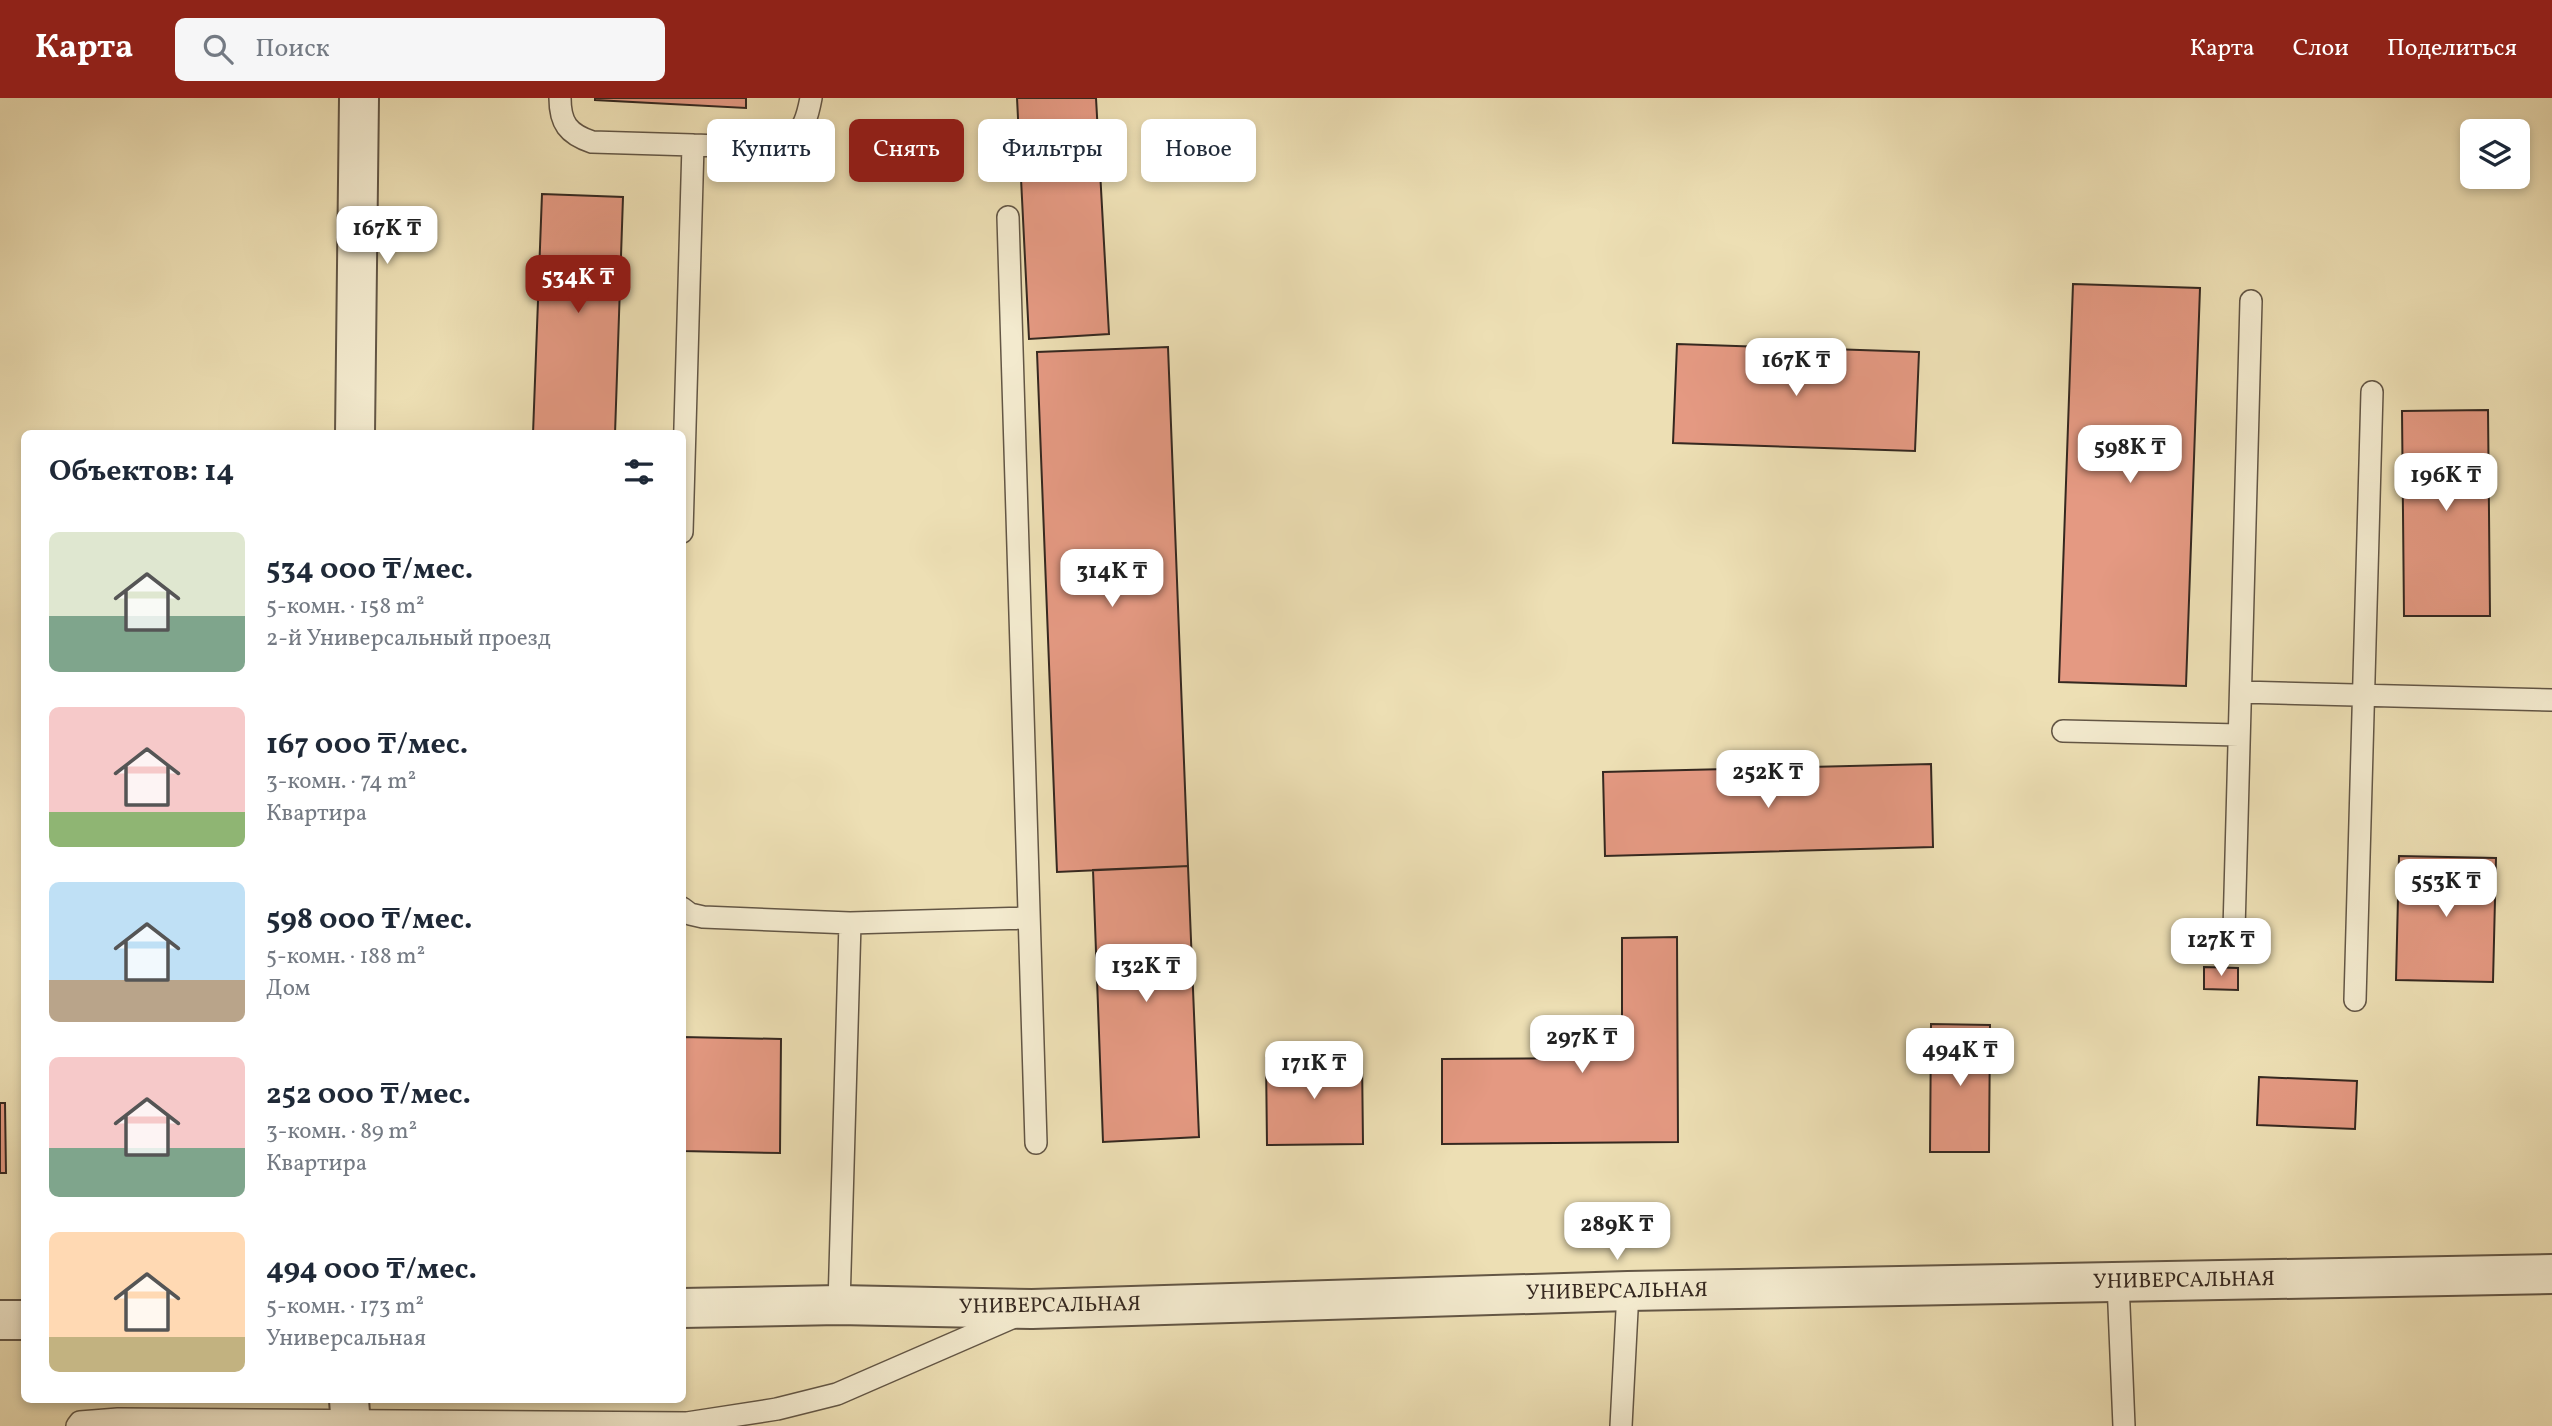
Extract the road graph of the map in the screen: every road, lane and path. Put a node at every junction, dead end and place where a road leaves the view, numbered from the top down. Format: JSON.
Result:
{"nodes":[{"id":1,"x":359,"y":98,"type":"edge"},
{"id":2,"x":560,"y":98,"type":"edge"},
{"id":3,"x":811,"y":98,"type":"edge"},
{"id":4,"x":694,"y":145,"type":"junction"},
{"id":5,"x":1008,"y":217,"type":"dead end"},
{"id":6,"x":2251,"y":301,"type":"dead end"},
{"id":7,"x":2372,"y":392,"type":"dead end"},
{"id":8,"x":355,"y":430,"type":"edge"},
{"id":9,"x":685,"y":430,"type":"edge"},
{"id":10,"x":2241,"y":692,"type":"junction"},
{"id":11,"x":2364,"y":695,"type":"junction"},
{"id":12,"x":2552,"y":700,"type":"edge"},
{"id":13,"x":2063,"y":731,"type":"dead end"},
{"id":14,"x":2239,"y":735,"type":"junction"},
{"id":15,"x":686,"y":911,"type":"edge"},
{"id":16,"x":1029,"y":918,"type":"junction"},
{"id":17,"x":850,"y":923,"type":"junction"},
{"id":18,"x":2234,"y":930,"type":"dead end"},
{"id":19,"x":2355,"y":1000,"type":"dead end"},
{"id":20,"x":1036,"y":1143,"type":"dead end"},
{"id":21,"x":2552,"y":1275,"type":"edge"},
{"id":22,"x":2118,"y":1282,"type":"junction"},
{"id":23,"x":1628,"y":1291,"type":"junction"},
{"id":24,"x":839,"y":1305,"type":"junction"},
{"id":25,"x":686,"y":1308,"type":"edge"},
{"id":26,"x":1032,"y":1309,"type":"junction"},
{"id":27,"x":0,"y":1320,"type":"edge"},
{"id":28,"x":21,"y":1320,"type":"edge"},
{"id":29,"x":350,"y":1416,"type":"edge"},
{"id":30,"x":78,"y":1426,"type":"edge"},
{"id":31,"x":1621,"y":1426,"type":"edge"},
{"id":32,"x":2124,"y":1426,"type":"edge"}],
"edges":[{"from":1,"to":8,"type":"street"},
{"from":2,"to":4,"type":"lane"},
{"from":3,"to":4,"type":"lane"},
{"from":4,"to":9,"type":"lane"},
{"from":5,"to":16,"type":"lane"},
{"from":6,"to":10,"type":"lane"},
{"from":7,"to":11,"type":"lane"},
{"from":10,"to":11,"type":"lane"},
{"from":10,"to":14,"type":"lane"},
{"from":11,"to":12,"type":"lane"},
{"from":11,"to":19,"type":"lane"},
{"from":13,"to":14,"type":"lane"},
{"from":14,"to":18,"type":"lane"},
{"from":15,"to":17,"type":"lane"},
{"from":16,"to":17,"type":"lane"},
{"from":16,"to":20,"type":"lane"},
{"from":17,"to":24,"type":"lane"},
{"from":21,"to":22,"type":"street","name":"УНИВЕРСАЛЬНАЯ"},
{"from":22,"to":23,"type":"street","name":"УНИВЕРСАЛЬНАЯ"},
{"from":22,"to":32,"type":"lane"},
{"from":23,"to":26,"type":"street","name":"УНИВЕРСАЛЬНАЯ"},
{"from":23,"to":31,"type":"lane"},
{"from":24,"to":25,"type":"street","name":"УНИВЕРСАЛЬНАЯ"},
{"from":24,"to":26,"type":"street","name":"УНИВЕРСАЛЬНАЯ"},
{"from":26,"to":29,"type":"lane"},
{"from":27,"to":28,"type":"street"},
{"from":29,"to":30,"type":"lane"}]}
